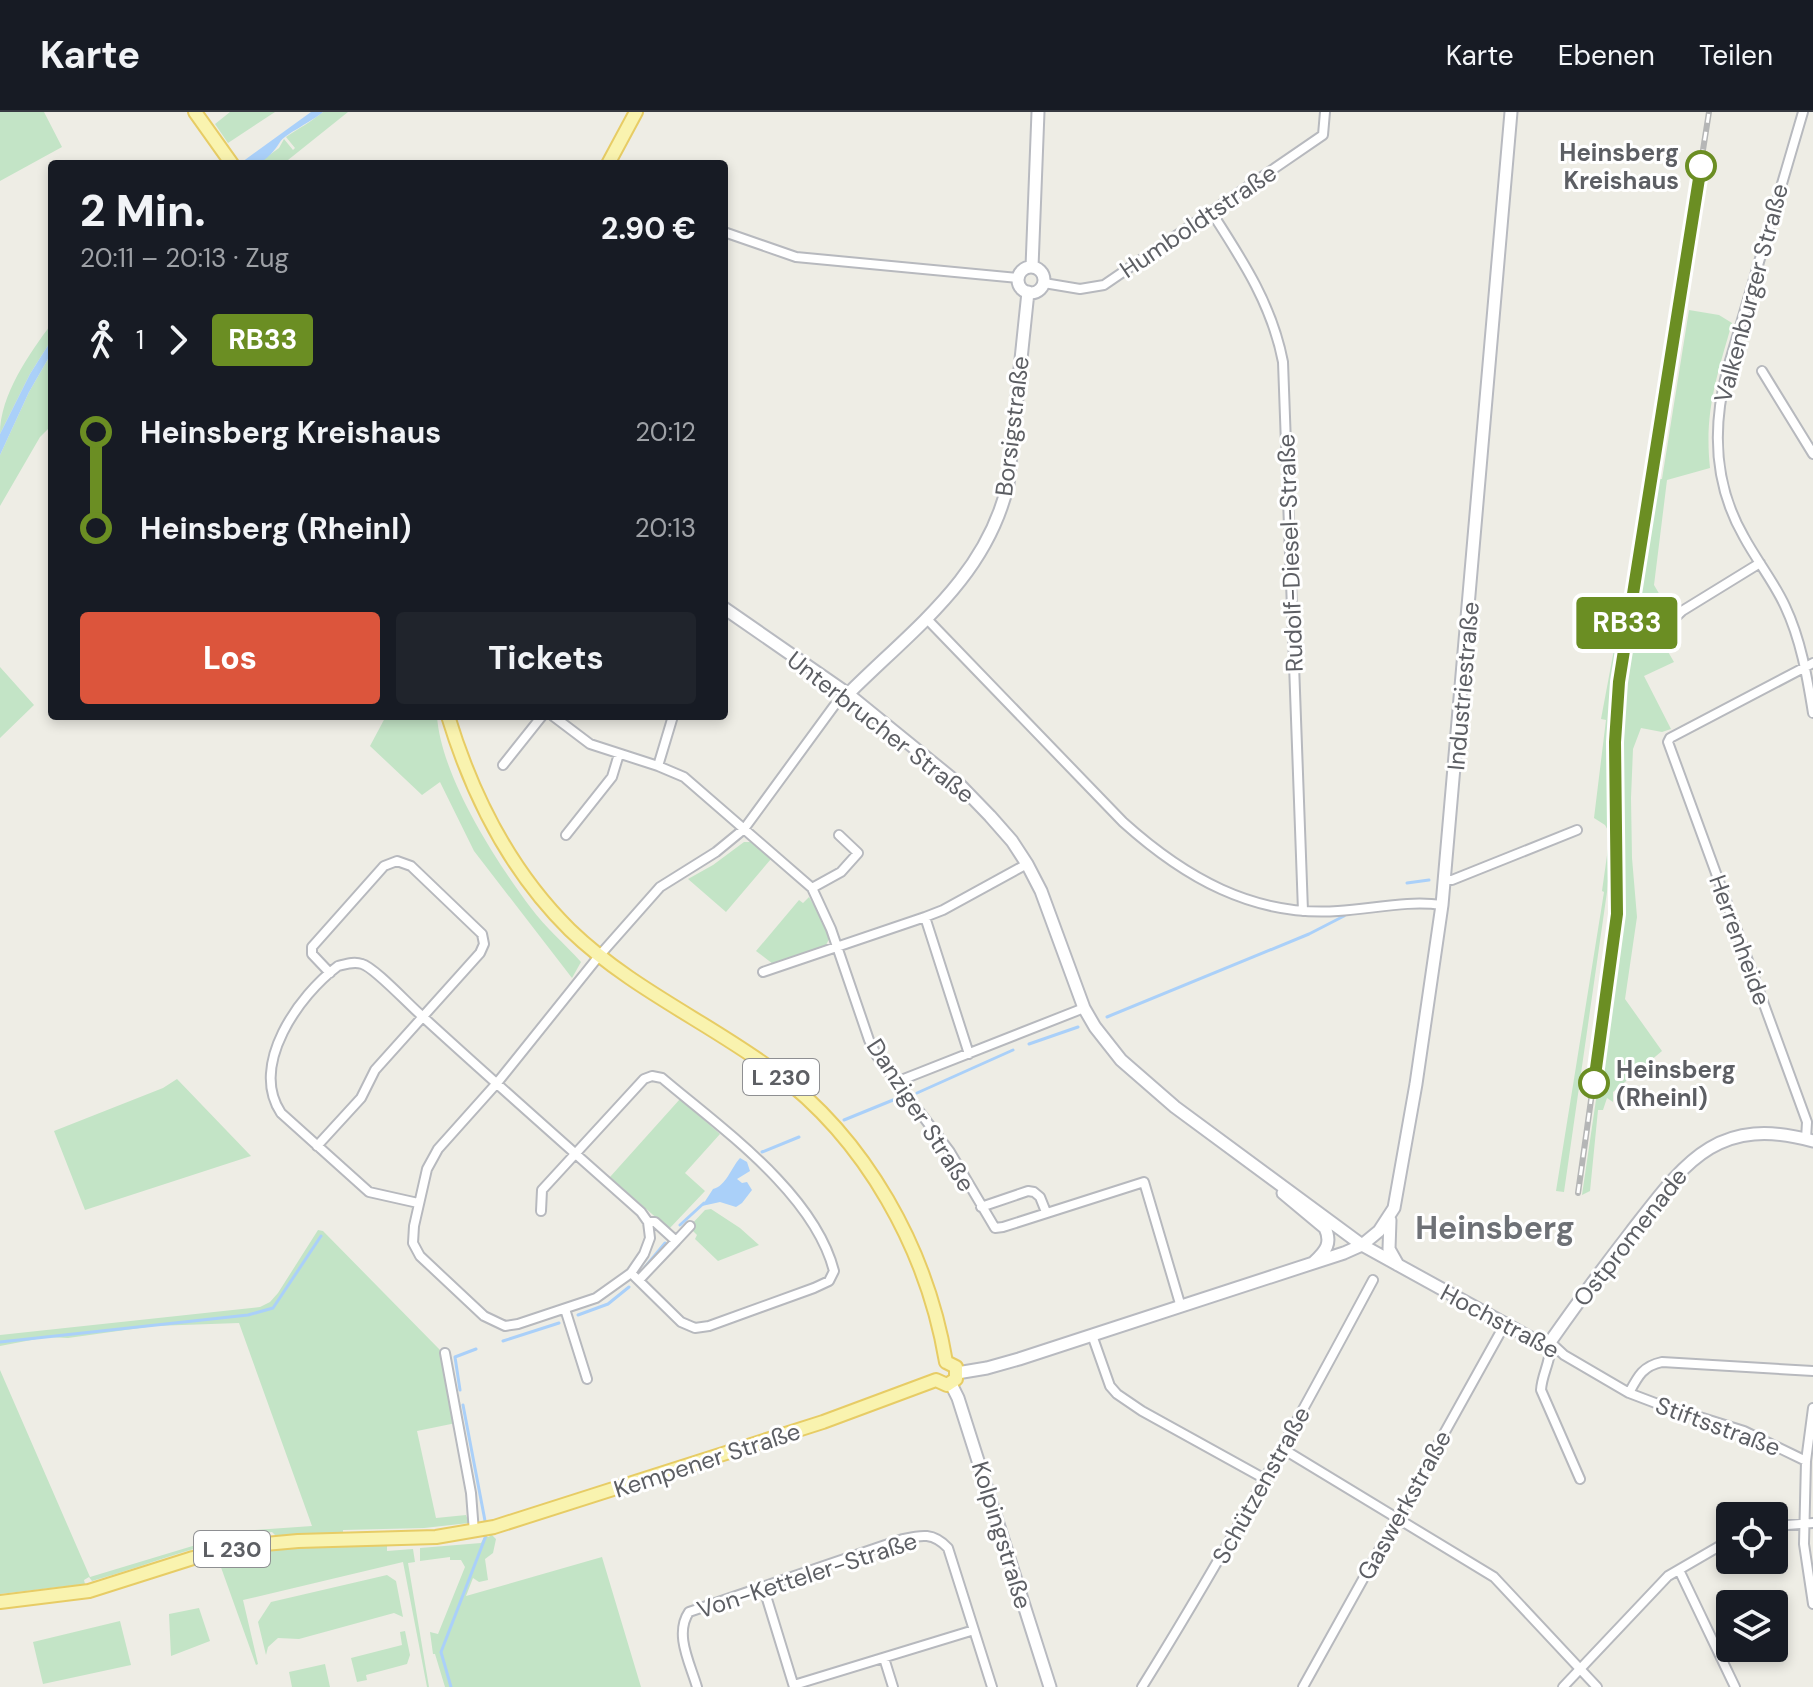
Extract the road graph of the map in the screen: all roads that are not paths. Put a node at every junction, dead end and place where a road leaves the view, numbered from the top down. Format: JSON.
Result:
{"nodes":[{"id":1,"x":195,"y":112,"type":"edge"},
{"id":2,"x":636,"y":112,"type":"edge"},
{"id":3,"x":1038,"y":112,"type":"edge"},
{"id":4,"x":1325,"y":112,"type":"edge"},
{"id":5,"x":1511,"y":112,"type":"edge"},
{"id":6,"x":1803,"y":112,"type":"edge"},
{"id":7,"x":229,"y":160,"type":"edge"},
{"id":8,"x":610,"y":160,"type":"edge"},
{"id":9,"x":1212,"y":213,"type":"junction"},
{"id":10,"x":728,"y":233,"type":"edge"},
{"id":11,"x":1032,"y":267,"type":"junction"},
{"id":12,"x":1019,"y":278,"type":"junction"},
{"id":13,"x":1044,"y":283,"type":"junction"},
{"id":14,"x":1028,"y":292,"type":"junction"},
{"id":15,"x":1762,"y":371,"type":"dead end"},
{"id":16,"x":1813,"y":454,"type":"edge"},
{"id":17,"x":1760,"y":563,"type":"junction"},
{"id":18,"x":728,"y":611,"type":"edge"},
{"id":19,"x":926,"y":618,"type":"junction"},
{"id":20,"x":1666,"y":626,"type":"dead end"},
{"id":21,"x":1810,"y":665,"type":"edge"},
{"id":22,"x":848,"y":694,"type":"junction"},
{"id":23,"x":834,"y":706,"type":"dead end"},
{"id":24,"x":1813,"y":713,"type":"edge"},
{"id":25,"x":449,"y":720,"type":"edge"},
{"id":26,"x":539,"y":720,"type":"edge"},
{"id":27,"x":558,"y":720,"type":"edge"},
{"id":28,"x":672,"y":720,"type":"edge"},
{"id":29,"x":619,"y":754,"type":"junction"},
{"id":30,"x":503,"y":765,"type":"dead end"},
{"id":31,"x":658,"y":766,"type":"junction"},
{"id":32,"x":744,"y":829,"type":"junction"},
{"id":33,"x":1577,"y":830,"type":"dead end"},
{"id":34,"x":566,"y":835,"type":"dead end"},
{"id":35,"x":839,"y":835,"type":"dead end"},
{"id":36,"x":1027,"y":864,"type":"junction"},
{"id":37,"x":1445,"y":880,"type":"junction"},
{"id":38,"x":812,"y":888,"type":"junction"},
{"id":39,"x":1442,"y":905,"type":"junction"},
{"id":40,"x":1303,"y":911,"type":"junction"},
{"id":41,"x":925,"y":917,"type":"junction"},
{"id":42,"x":837,"y":947,"type":"junction"},
{"id":43,"x":599,"y":956,"type":"junction"},
{"id":44,"x":763,"y":972,"type":"dead end"},
{"id":45,"x":330,"y":973,"type":"junction"},
{"id":46,"x":1084,"y":1008,"type":"junction"},
{"id":47,"x":424,"y":1018,"type":"junction"},
{"id":48,"x":969,"y":1054,"type":"junction"},
{"id":49,"x":896,"y":1082,"type":"junction"},
{"id":50,"x":497,"y":1083,"type":"junction"},
{"id":51,"x":1810,"y":1140,"type":"edge"},
{"id":52,"x":317,"y":1146,"type":"junction"},
{"id":53,"x":576,"y":1153,"type":"junction"},
{"id":54,"x":1267,"y":1175,"type":"junction"},
{"id":55,"x":418,"y":1203,"type":"junction"},
{"id":56,"x":981,"y":1207,"type":"junction"},
{"id":57,"x":1394,"y":1208,"type":"junction"},
{"id":58,"x":541,"y":1211,"type":"dead end"},
{"id":59,"x":1046,"y":1212,"type":"junction"},
{"id":60,"x":648,"y":1222,"type":"junction"},
{"id":61,"x":690,"y":1226,"type":"dead end"},
{"id":62,"x":676,"y":1241,"type":"junction"},
{"id":63,"x":1362,"y":1245,"type":"junction"},
{"id":64,"x":1312,"y":1264,"type":"junction"},
{"id":65,"x":1399,"y":1266,"type":"junction"},
{"id":66,"x":631,"y":1273,"type":"junction"},
{"id":67,"x":639,"y":1280,"type":"junction"},
{"id":68,"x":1373,"y":1280,"type":"dead end"},
{"id":69,"x":1181,"y":1307,"type":"junction"},
{"id":70,"x":565,"y":1309,"type":"junction"},
{"id":71,"x":1502,"y":1328,"type":"junction"},
{"id":72,"x":1092,"y":1335,"type":"junction"},
{"id":73,"x":1550,"y":1342,"type":"junction"},
{"id":74,"x":445,"y":1353,"type":"dead end"},
{"id":75,"x":946,"y":1362,"type":"junction"},
{"id":76,"x":1813,"y":1371,"type":"edge"},
{"id":77,"x":954,"y":1378,"type":"junction"},
{"id":78,"x":587,"y":1379,"type":"dead end"},
{"id":79,"x":936,"y":1380,"type":"junction"},
{"id":80,"x":1629,"y":1393,"type":"junction"},
{"id":81,"x":1813,"y":1408,"type":"edge"},
{"id":82,"x":1283,"y":1449,"type":"junction"},
{"id":83,"x":1806,"y":1461,"type":"junction"},
{"id":84,"x":1265,"y":1479,"type":"junction"},
{"id":85,"x":1580,"y":1479,"type":"dead end"},
{"id":86,"x":1397,"y":1517,"type":"junction"},
{"id":87,"x":1809,"y":1522,"type":"edge"},
{"id":88,"x":1788,"y":1524,"type":"edge"},
{"id":89,"x":472,"y":1532,"type":"junction"},
{"id":90,"x":1716,"y":1548,"type":"edge"},
{"id":91,"x":1679,"y":1570,"type":"junction"},
{"id":92,"x":763,"y":1586,"type":"junction"},
{"id":93,"x":0,"y":1602,"type":"edge"},
{"id":94,"x":1813,"y":1604,"type":"edge"},
{"id":95,"x":974,"y":1630,"type":"junction"},
{"id":96,"x":884,"y":1658,"type":"junction"},
{"id":97,"x":1580,"y":1669,"type":"junction"},
{"id":98,"x":794,"y":1686,"type":"edge"},
{"id":99,"x":697,"y":1687,"type":"edge"},
{"id":100,"x":893,"y":1687,"type":"edge"},
{"id":101,"x":992,"y":1687,"type":"edge"},
{"id":102,"x":1050,"y":1687,"type":"edge"},
{"id":103,"x":1142,"y":1687,"type":"edge"},
{"id":104,"x":1303,"y":1687,"type":"edge"},
{"id":105,"x":1563,"y":1687,"type":"edge"},
{"id":106,"x":1597,"y":1687,"type":"edge"},
{"id":107,"x":1735,"y":1687,"type":"edge"}],
"edges":[{"from":1,"to":7,"type":"main road"},
{"from":2,"to":8,"type":"main road"},
{"from":3,"to":11,"type":"street"},
{"from":4,"to":9,"type":"street","name":"Humboldtstraße"},
{"from":5,"to":37,"type":"street","name":"Industriestraße"},
{"from":6,"to":17,"type":"street","name":"Valkenburger Straße"},
{"from":9,"to":13,"type":"street","name":"Humboldtstraße"},
{"from":9,"to":40,"type":"street","name":"Rudolf-Diesel-Straße"},
{"from":10,"to":12,"type":"street"},
{"from":11,"to":12,"type":"street"},
{"from":11,"to":13,"type":"street"},
{"from":12,"to":14,"type":"street"},
{"from":13,"to":14,"type":"street"},
{"from":14,"to":19,"type":"street","name":"Borsigstraße"},
{"from":15,"to":16,"type":"street"},
{"from":17,"to":20,"type":"street"},
{"from":17,"to":21,"type":"street","name":"Valkenburger Straße"},
{"from":18,"to":22,"type":"street","name":"Unterbrucher Straße"},
{"from":19,"to":22,"type":"street","name":"Borsigstraße"},
{"from":19,"to":40,"type":"street"},
{"from":21,"to":24,"type":"street","name":"Valkenburger Straße"},
{"from":21,"to":51,"type":"street","name":"Herrenheide"},
{"from":22,"to":36,"type":"street","name":"Unterbrucher Straße"},
{"from":23,"to":32,"type":"street"},
{"from":25,"to":43,"type":"main road","number":"L 230"},
{"from":26,"to":30,"type":"street"},
{"from":27,"to":29,"type":"street","name":"Danziger Straße"},
{"from":28,"to":31,"type":"street"},
{"from":29,"to":31,"type":"street","name":"Danziger Straße"},
{"from":29,"to":34,"type":"street"},
{"from":31,"to":32,"type":"street","name":"Danziger Straße"},
{"from":32,"to":38,"type":"street","name":"Danziger Straße"},
{"from":32,"to":43,"type":"street"},
{"from":33,"to":37,"type":"street"},
{"from":35,"to":38,"type":"street"},
{"from":36,"to":41,"type":"street"},
{"from":36,"to":46,"type":"street","name":"Unterbrucher Straße"},
{"from":37,"to":39,"type":"street","name":"Industriestraße"},
{"from":38,"to":42,"type":"street","name":"Danziger Straße"},
{"from":39,"to":40,"type":"street"},
{"from":39,"to":57,"type":"street","name":"Industriestraße"},
{"from":41,"to":42,"type":"street"},
{"from":41,"to":48,"type":"street"},
{"from":42,"to":44,"type":"street"},
{"from":42,"to":49,"type":"street","name":"Danziger Straße"},
{"from":43,"to":50,"type":"street"},
{"from":43,"to":75,"type":"main road","number":"L 230"},
{"from":45,"to":47,"type":"street"},
{"from":45,"to":47,"type":"street"},
{"from":45,"to":52,"type":"street"},
{"from":46,"to":48,"type":"street"},
{"from":46,"to":54,"type":"street","name":"Unterbrucher Straße"},
{"from":47,"to":50,"type":"street"},
{"from":47,"to":52,"type":"street"},
{"from":48,"to":49,"type":"street"},
{"from":49,"to":56,"type":"street","name":"Danziger Straße"},
{"from":50,"to":53,"type":"street"},
{"from":50,"to":55,"type":"street"},
{"from":51,"to":73,"type":"street","name":"Ostpromenade"},
{"from":52,"to":55,"type":"street"},
{"from":53,"to":58,"type":"street"},
{"from":53,"to":60,"type":"street"},
{"from":53,"to":67,"type":"street"},
{"from":54,"to":63,"type":"street","name":"Unterbrucher Straße"},
{"from":54,"to":64,"type":"street"},
{"from":55,"to":70,"type":"street"},
{"from":56,"to":59,"type":"street","name":"Danziger Straße"},
{"from":56,"to":59,"type":"street","name":"Danziger Straße"},
{"from":57,"to":63,"type":"street","name":"Industriestraße"},
{"from":57,"to":65,"type":"street"},
{"from":59,"to":69,"type":"street","name":"Danziger Straße"},
{"from":60,"to":62,"type":"street"},
{"from":60,"to":66,"type":"street"},
{"from":61,"to":62,"type":"street"},
{"from":62,"to":67,"type":"street"},
{"from":63,"to":64,"type":"street"},
{"from":63,"to":65,"type":"street","name":"Hochstraße"},
{"from":64,"to":69,"type":"street"},
{"from":65,"to":71,"type":"street","name":"Hochstraße"},
{"from":66,"to":67,"type":"street"},
{"from":66,"to":70,"type":"street"},
{"from":68,"to":82,"type":"street","name":"Schützenstraße"},
{"from":69,"to":72,"type":"street"},
{"from":70,"to":78,"type":"street"},
{"from":71,"to":73,"type":"street","name":"Hochstraße"},
{"from":71,"to":86,"type":"street","name":"Gaswerkstraße"},
{"from":72,"to":77,"type":"street"},
{"from":72,"to":84,"type":"street"},
{"from":73,"to":80,"type":"street","name":"Hochstraße"},
{"from":73,"to":85,"type":"street"},
{"from":74,"to":89,"type":"street"},
{"from":75,"to":77,"type":"main road"},
{"from":75,"to":79,"type":"main road"},
{"from":76,"to":80,"type":"street"},
{"from":77,"to":79,"type":"main road"},
{"from":77,"to":102,"type":"street","name":"Kolpingstraße"},
{"from":79,"to":89,"type":"main road","name":"Kempener Straße","number":"L 230"},
{"from":80,"to":83,"type":"street","name":"Stiftsstraße"},
{"from":81,"to":83,"type":"street"},
{"from":82,"to":84,"type":"street","name":"Schützenstraße"},
{"from":82,"to":86,"type":"street"},
{"from":83,"to":87,"type":"street"},
{"from":84,"to":103,"type":"street","name":"Schützenstraße"},
{"from":86,"to":97,"type":"street"},
{"from":86,"to":104,"type":"street","name":"Gaswerkstraße"},
{"from":87,"to":88,"type":"street"},
{"from":87,"to":94,"type":"street"},
{"from":89,"to":93,"type":"main road","name":"Kempener Straße","number":"L 230"},
{"from":90,"to":91,"type":"street"},
{"from":91,"to":97,"type":"street"},
{"from":91,"to":107,"type":"street"},
{"from":92,"to":95,"type":"street","name":"Von-Ketteler-Straße"},
{"from":92,"to":98,"type":"street"},
{"from":92,"to":99,"type":"street","name":"Von-Ketteler-Straße"},
{"from":95,"to":96,"type":"street"},
{"from":95,"to":101,"type":"street","name":"Von-Ketteler-Straße"},
{"from":96,"to":98,"type":"street"},
{"from":96,"to":100,"type":"street"},
{"from":97,"to":105,"type":"street"},
{"from":97,"to":106,"type":"street"}]}
